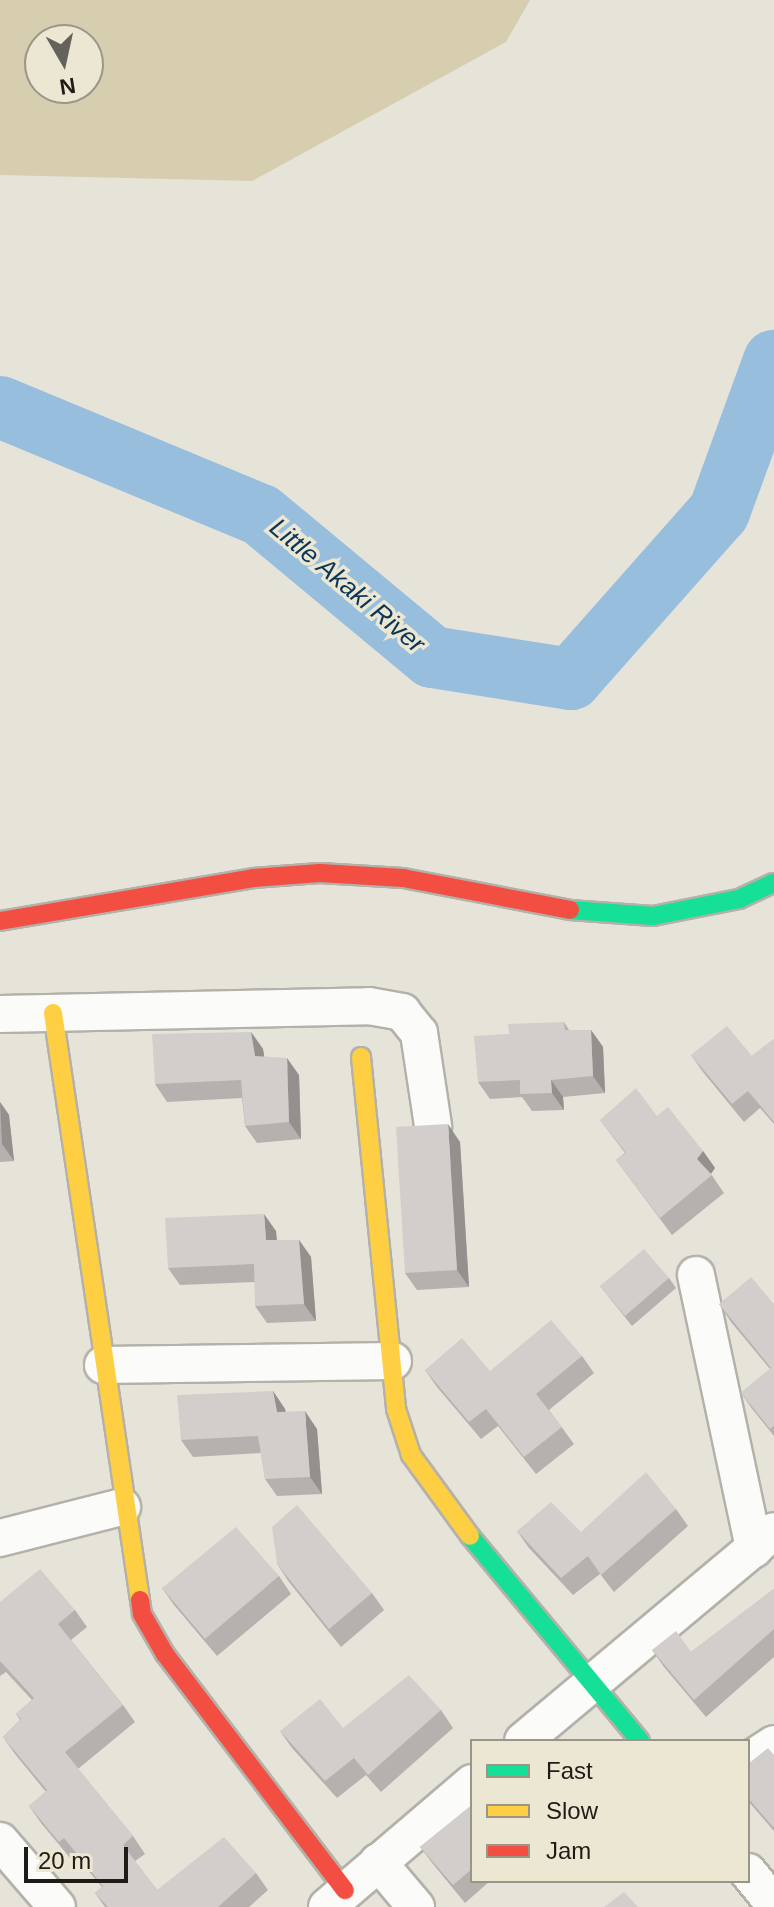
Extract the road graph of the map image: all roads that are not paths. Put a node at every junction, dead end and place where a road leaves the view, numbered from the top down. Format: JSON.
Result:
{"nodes":[{"id":1,"x":774,"y":883,"type":"edge"},
{"id":2,"x":0,"y":921,"type":"edge"},
{"id":3,"x":53,"y":1013,"type":"junction"},
{"id":4,"x":0,"y":1014,"type":"edge"},
{"id":5,"x":361,"y":1057,"type":"dead end"},
{"id":6,"x":433,"y":1126,"type":"edge"},
{"id":7,"x":696,"y":1275,"type":"dead end"},
{"id":8,"x":393,"y":1361,"type":"junction"},
{"id":9,"x":103,"y":1365,"type":"junction"},
{"id":10,"x":122,"y":1507,"type":"junction"},
{"id":11,"x":0,"y":1538,"type":"edge"},
{"id":12,"x":764,"y":1540,"type":"edge"},
{"id":13,"x":593,"y":1684,"type":"junction"},
{"id":14,"x":525,"y":1739,"type":"edge"},
{"id":15,"x":638,"y":1739,"type":"edge"},
{"id":16,"x":774,"y":1744,"type":"edge"},
{"id":17,"x":750,"y":1760,"type":"edge"},
{"id":18,"x":470,"y":1785,"type":"edge"},
{"id":19,"x":0,"y":1841,"type":"edge"},
{"id":20,"x":378,"y":1862,"type":"junction"},
{"id":21,"x":750,"y":1874,"type":"edge"},
{"id":22,"x":336,"y":1898,"type":"edge"},
{"id":23,"x":774,"y":1904,"type":"edge"},
{"id":24,"x":57,"y":1907,"type":"edge"},
{"id":25,"x":416,"y":1907,"type":"edge"}],
"edges":[{"from":1,"to":2,"type":"street"},
{"from":3,"to":4,"type":"street"},
{"from":3,"to":6,"type":"street"},
{"from":3,"to":9,"type":"street"},
{"from":5,"to":8,"type":"street"},
{"from":7,"to":12,"type":"street"},
{"from":8,"to":9,"type":"street"},
{"from":8,"to":13,"type":"street"},
{"from":9,"to":10,"type":"street"},
{"from":10,"to":11,"type":"street"},
{"from":10,"to":22,"type":"street"},
{"from":12,"to":13,"type":"street"},
{"from":13,"to":14,"type":"street"},
{"from":13,"to":15,"type":"street"},
{"from":16,"to":17,"type":"street"},
{"from":18,"to":20,"type":"street"},
{"from":19,"to":24,"type":"street"},
{"from":20,"to":22,"type":"street"},
{"from":20,"to":25,"type":"street"},
{"from":21,"to":23,"type":"street"}]}
